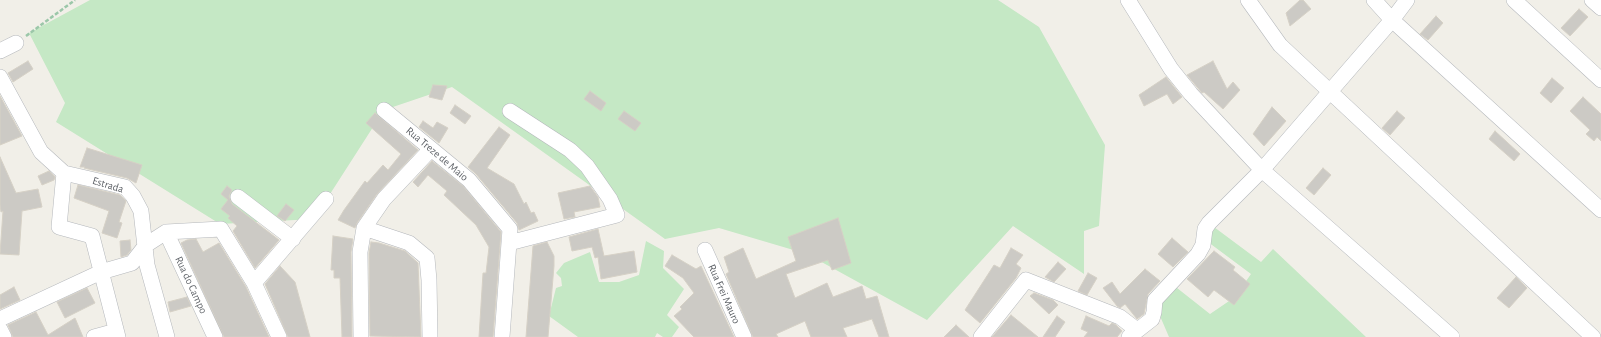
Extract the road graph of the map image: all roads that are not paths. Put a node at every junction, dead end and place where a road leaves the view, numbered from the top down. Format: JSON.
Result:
{"nodes":[{"id":1,"x":1128,"y":0,"type":"edge"},
{"id":2,"x":1248,"y":0,"type":"edge"},
{"id":3,"x":1374,"y":0,"type":"edge"},
{"id":4,"x":1407,"y":0,"type":"edge"},
{"id":5,"x":1514,"y":0,"type":"edge"},
{"id":6,"x":1592,"y":0,"type":"edge"},
{"id":7,"x":1601,"y":8,"type":"edge"},
{"id":8,"x":1392,"y":20,"type":"junction"},
{"id":9,"x":16,"y":43,"type":"road end"},
{"id":10,"x":0,"y":51,"type":"edge"},
{"id":11,"x":0,"y":76,"type":"edge"},
{"id":12,"x":1601,"y":80,"type":"edge"},
{"id":13,"x":1328,"y":92,"type":"junction"},
{"id":14,"x":384,"y":110,"type":"dead end"},
{"id":15,"x":510,"y":111,"type":"dead end"},
{"id":16,"x":431,"y":149,"type":"junction"},
{"id":17,"x":1262,"y":170,"type":"junction"},
{"id":18,"x":64,"y":173,"type":"junction"},
{"id":19,"x":238,"y":197,"type":"dead end"},
{"id":20,"x":326,"y":199,"type":"dead end"},
{"id":21,"x":1601,"y":210,"type":"edge"},
{"id":22,"x":364,"y":228,"type":"junction"},
{"id":23,"x":166,"y":232,"type":"junction"},
{"id":24,"x":293,"y":239,"type":"junction"},
{"id":25,"x":509,"y":243,"type":"junction"},
{"id":26,"x":146,"y":245,"type":"junction"},
{"id":27,"x":705,"y":250,"type":"dead end"},
{"id":28,"x":101,"y":272,"type":"junction"},
{"id":29,"x":254,"y":283,"type":"junction"},
{"id":30,"x":0,"y":319,"type":"edge"},
{"id":31,"x":0,"y":329,"type":"edge"},
{"id":32,"x":1133,"y":333,"type":"edge"},
{"id":33,"x":117,"y":334,"type":"edge"},
{"id":34,"x":742,"y":336,"type":"edge"},
{"id":35,"x":4,"y":337,"type":"edge"},
{"id":36,"x":94,"y":337,"type":"edge"},
{"id":37,"x":167,"y":337,"type":"edge"},
{"id":38,"x":215,"y":337,"type":"edge"},
{"id":39,"x":279,"y":337,"type":"edge"},
{"id":40,"x":361,"y":337,"type":"edge"},
{"id":41,"x":430,"y":337,"type":"edge"},
{"id":42,"x":502,"y":337,"type":"edge"},
{"id":43,"x":981,"y":337,"type":"edge"},
{"id":44,"x":1452,"y":337,"type":"edge"},
{"id":45,"x":1593,"y":337,"type":"edge"}],
"edges":[{"from":1,"to":17,"type":"street"},
{"from":2,"to":13,"type":"street"},
{"from":3,"to":8,"type":"street"},
{"from":4,"to":8,"type":"street"},
{"from":5,"to":12,"type":"street"},
{"from":6,"to":7,"type":"street"},
{"from":8,"to":13,"type":"street"},
{"from":8,"to":21,"type":"street"},
{"from":9,"to":10,"type":"street"},
{"from":11,"to":18,"type":"street"},
{"from":13,"to":17,"type":"street"},
{"from":13,"to":45,"type":"street"},
{"from":14,"to":16,"type":"street","name":"Rua Treze de Maio"},
{"from":15,"to":25,"type":"street"},
{"from":16,"to":22,"type":"street"},
{"from":16,"to":25,"type":"street","name":"Rua Treze de Maio"},
{"from":17,"to":32,"type":"street"},
{"from":17,"to":44,"type":"street"},
{"from":18,"to":26,"type":"street","name":"Estrada"},
{"from":18,"to":28,"type":"street"},
{"from":19,"to":24,"type":"street"},
{"from":20,"to":24,"type":"street"},
{"from":22,"to":40,"type":"street"},
{"from":22,"to":41,"type":"street"},
{"from":23,"to":26,"type":"street"},
{"from":23,"to":29,"type":"street"},
{"from":23,"to":38,"type":"street","name":"Rua do Campo"},
{"from":24,"to":29,"type":"street"},
{"from":25,"to":42,"type":"street","name":"Rua Treze de Maio"},
{"from":26,"to":28,"type":"street"},
{"from":26,"to":37,"type":"street"},
{"from":27,"to":34,"type":"street","name":"Rua Frei Mauro"},
{"from":28,"to":30,"type":"street"},
{"from":28,"to":33,"type":"street"},
{"from":29,"to":39,"type":"street"},
{"from":31,"to":35,"type":"street"},
{"from":32,"to":43,"type":"street"},
{"from":33,"to":36,"type":"street"}]}
